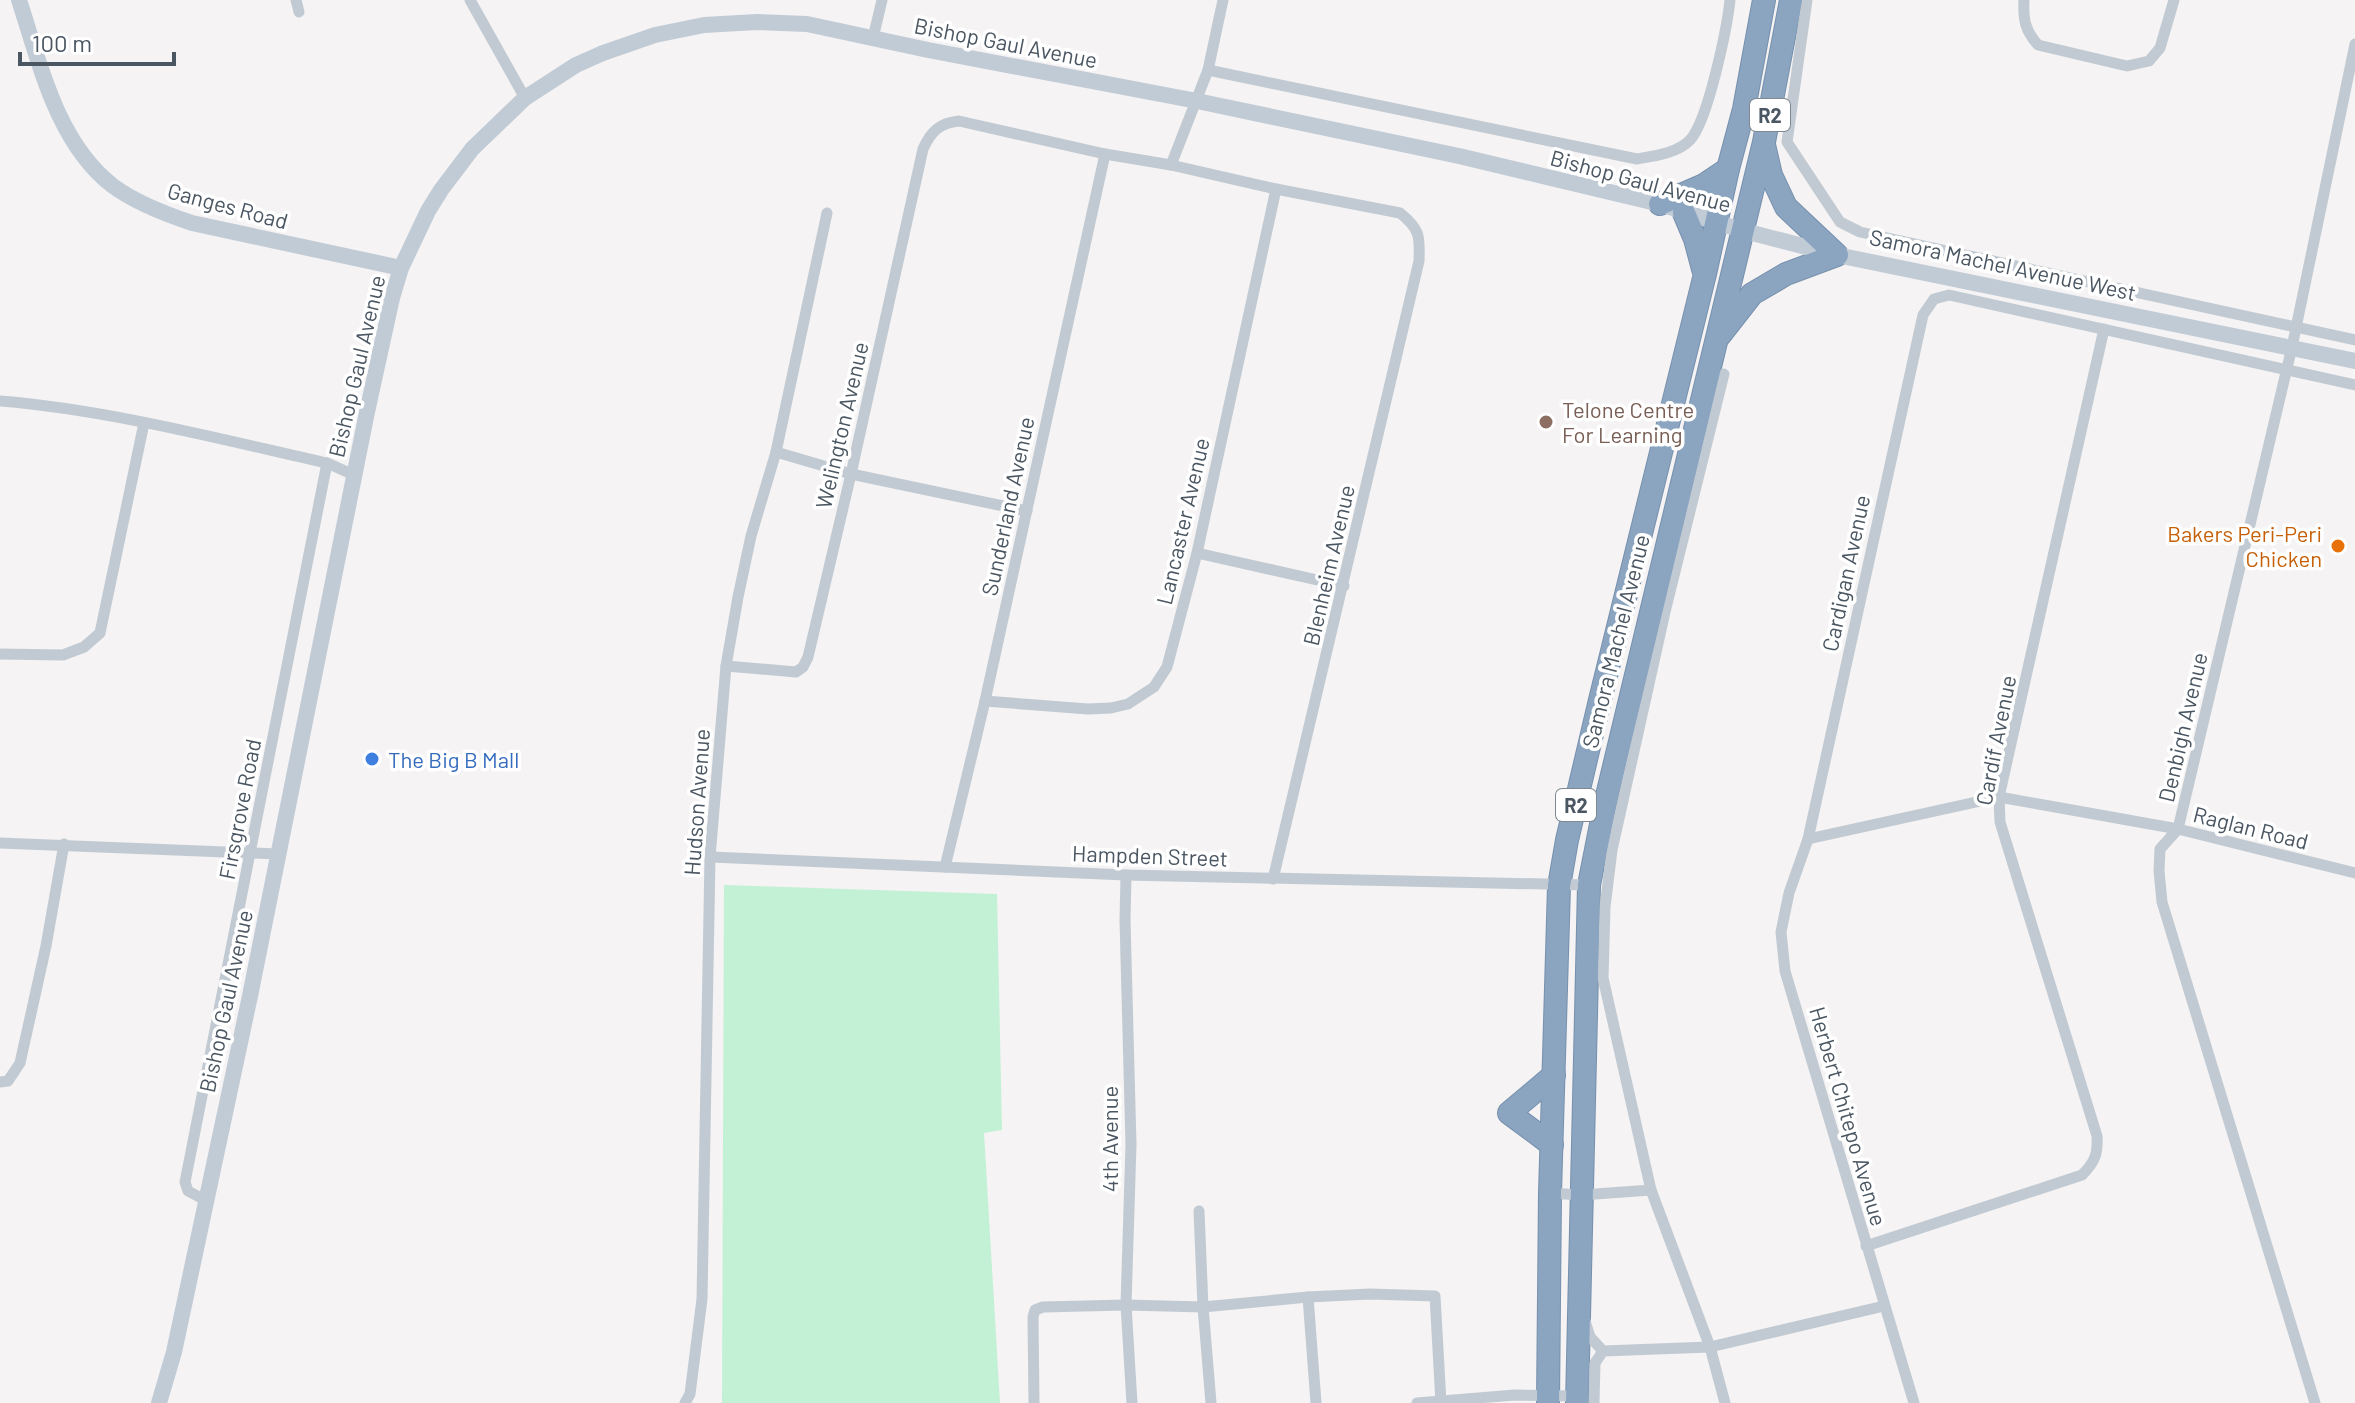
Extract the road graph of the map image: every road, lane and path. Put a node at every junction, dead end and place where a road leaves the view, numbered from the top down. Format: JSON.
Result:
{"nodes":[{"id":1,"x":19,"y":0,"type":"edge"},
{"id":2,"x":470,"y":0,"type":"edge"},
{"id":3,"x":882,"y":0,"type":"edge"},
{"id":4,"x":1223,"y":0,"type":"edge"},
{"id":5,"x":1730,"y":0,"type":"edge"},
{"id":6,"x":1764,"y":0,"type":"edge"},
{"id":7,"x":1791,"y":0,"type":"edge"},
{"id":8,"x":1807,"y":0,"type":"edge"},
{"id":9,"x":2024,"y":0,"type":"edge"},
{"id":10,"x":2174,"y":0,"type":"edge"},
{"id":11,"x":873,"y":38,"type":"junction"},
{"id":12,"x":2355,"y":44,"type":"edge"},
{"id":13,"x":1208,"y":70,"type":"junction"},
{"id":14,"x":525,"y":98,"type":"junction"},
{"id":15,"x":1197,"y":101,"type":"junction"},
{"id":16,"x":1764,"y":142,"type":"junction"},
{"id":17,"x":1105,"y":154,"type":"junction"},
{"id":18,"x":1171,"y":165,"type":"junction"},
{"id":19,"x":1728,"y":169,"type":"junction"},
{"id":20,"x":1276,"y":189,"type":"junction"},
{"id":21,"x":1660,"y":204,"type":"junction"},
{"id":22,"x":827,"y":213,"type":"dead end"},
{"id":23,"x":1684,"y":213,"type":"junction"},
{"id":24,"x":1716,"y":221,"type":"junction"},
{"id":25,"x":1741,"y":230,"type":"junction"},
{"id":26,"x":1837,"y":255,"type":"junction"},
{"id":27,"x":401,"y":268,"type":"junction"},
{"id":28,"x":1705,"y":274,"type":"junction"},
{"id":29,"x":2296,"y":327,"type":"junction"},
{"id":30,"x":2104,"y":329,"type":"junction"},
{"id":31,"x":2355,"y":340,"type":"edge"},
{"id":32,"x":1715,"y":343,"type":"junction"},
{"id":33,"x":2292,"y":347,"type":"junction"},
{"id":34,"x":2355,"y":361,"type":"edge"},
{"id":35,"x":2286,"y":368,"type":"junction"},
{"id":36,"x":1724,"y":374,"type":"dead end"},
{"id":37,"x":2355,"y":385,"type":"edge"},
{"id":38,"x":0,"y":401,"type":"edge"},
{"id":39,"x":144,"y":423,"type":"junction"},
{"id":40,"x":776,"y":452,"type":"junction"},
{"id":41,"x":327,"y":463,"type":"junction"},
{"id":42,"x":851,"y":474,"type":"junction"},
{"id":43,"x":354,"y":475,"type":"junction"},
{"id":44,"x":1027,"y":511,"type":"junction"},
{"id":45,"x":1197,"y":553,"type":"junction"},
{"id":46,"x":1344,"y":586,"type":"junction"},
{"id":47,"x":0,"y":654,"type":"edge"},
{"id":48,"x":726,"y":666,"type":"junction"},
{"id":49,"x":985,"y":701,"type":"junction"},
{"id":50,"x":1999,"y":797,"type":"junction"},
{"id":51,"x":2178,"y":829,"type":"junction"},
{"id":52,"x":1808,"y":839,"type":"junction"},
{"id":53,"x":0,"y":843,"type":"edge"},
{"id":54,"x":64,"y":844,"type":"junction"},
{"id":55,"x":250,"y":853,"type":"junction"},
{"id":56,"x":278,"y":854,"type":"junction"},
{"id":57,"x":710,"y":857,"type":"junction"},
{"id":58,"x":945,"y":867,"type":"junction"},
{"id":59,"x":2355,"y":873,"type":"edge"},
{"id":60,"x":1126,"y":875,"type":"junction"},
{"id":61,"x":1273,"y":879,"type":"junction"},
{"id":62,"x":1589,"y":885,"type":"junction"},
{"id":63,"x":1559,"y":886,"type":"junction"},
{"id":64,"x":1554,"y":1075,"type":"junction"},
{"id":65,"x":0,"y":1082,"type":"edge"},
{"id":66,"x":1552,"y":1145,"type":"junction"},
{"id":67,"x":1651,"y":1190,"type":"junction"},
{"id":68,"x":1550,"y":1193,"type":"junction"},
{"id":69,"x":1581,"y":1195,"type":"junction"},
{"id":70,"x":205,"y":1200,"type":"junction"},
{"id":71,"x":1199,"y":1211,"type":"dead end"},
{"id":72,"x":1866,"y":1246,"type":"junction"},
{"id":73,"x":1308,"y":1297,"type":"junction"},
{"id":74,"x":1579,"y":1304,"type":"junction"},
{"id":75,"x":1126,"y":1305,"type":"junction"},
{"id":76,"x":1884,"y":1306,"type":"junction"},
{"id":77,"x":1203,"y":1307,"type":"junction"},
{"id":78,"x":1710,"y":1347,"type":"junction"},
{"id":79,"x":1603,"y":1351,"type":"junction"},
{"id":80,"x":174,"y":1352,"type":"junction"},
{"id":81,"x":1548,"y":1399,"type":"edge"},
{"id":82,"x":1583,"y":1401,"type":"edge"},
{"id":83,"x":1441,"y":1402,"type":"edge"},
{"id":84,"x":159,"y":1403,"type":"edge"},
{"id":85,"x":168,"y":1403,"type":"edge"},
{"id":86,"x":685,"y":1403,"type":"edge"},
{"id":87,"x":1034,"y":1403,"type":"edge"},
{"id":88,"x":1132,"y":1403,"type":"edge"},
{"id":89,"x":1211,"y":1403,"type":"edge"},
{"id":90,"x":1316,"y":1403,"type":"edge"},
{"id":91,"x":1417,"y":1403,"type":"edge"},
{"id":92,"x":1725,"y":1403,"type":"edge"},
{"id":93,"x":1914,"y":1403,"type":"edge"},
{"id":94,"x":2315,"y":1403,"type":"edge"}],
"edges":[{"from":1,"to":27,"type":"main road","name":"Ganges Road"},
{"from":2,"to":14,"type":"street"},
{"from":3,"to":11,"type":"street"},
{"from":4,"to":13,"type":"street"},
{"from":5,"to":13,"type":"street","name":"Bishop Gaul Avenue"},
{"from":6,"to":19,"type":"highway","number":"R2"},
{"from":7,"to":16,"type":"highway","number":"R2"},
{"from":8,"to":29,"type":"street","name":"Samora Machel Avenue West"},
{"from":9,"to":10,"type":"street"},
{"from":11,"to":14,"type":"main road","name":"Bishop Gaul Avenue"},
{"from":11,"to":15,"type":"main road","name":"Bishop Gaul Avenue"},
{"from":12,"to":29,"type":"street","name":"Denbigh Avenue"},
{"from":13,"to":15,"type":"street"},
{"from":14,"to":27,"type":"main road","name":"Bishop Gaul Avenue"},
{"from":15,"to":18,"type":"street"},
{"from":15,"to":21,"type":"main road","name":"Bishop Gaul Avenue"},
{"from":16,"to":25,"type":"highway","number":"R2"},
{"from":16,"to":26,"type":"highway"},
{"from":17,"to":18,"type":"street"},
{"from":17,"to":42,"type":"street","name":"Welington Avenue"},
{"from":17,"to":44,"type":"street","name":"Sunderland Avenue"},
{"from":18,"to":20,"type":"street"},
{"from":19,"to":21,"type":"highway"},
{"from":19,"to":24,"type":"highway","number":"R2"},
{"from":20,"to":45,"type":"street","name":"Lancaster Avenue"},
{"from":20,"to":46,"type":"street","name":"Blenheim Avenue"},
{"from":21,"to":23,"type":"main road","name":"Bishop Gaul Avenue"},
{"from":22,"to":40,"type":"street","name":"Hudson Avenue"},
{"from":23,"to":24,"type":"main road","name":"Bishop Gaul Avenue"},
{"from":23,"to":28,"type":"highway"},
{"from":24,"to":25,"type":"main road","name":"Bishop Gaul Avenue"},
{"from":24,"to":28,"type":"highway","name":"Samora Machel Avenue","number":"R2"},
{"from":25,"to":26,"type":"main road","name":"Bishop Gaul Avenue"},
{"from":25,"to":32,"type":"highway","name":"Samora Machel Avenue","number":"R2"},
{"from":26,"to":32,"type":"highway"},
{"from":26,"to":33,"type":"main road","name":"Bishop Gaul Avenue"},
{"from":27,"to":43,"type":"main road","name":"Bishop Gaul Avenue"},
{"from":28,"to":63,"type":"highway","name":"Samora Machel Avenue","number":"R2"},
{"from":29,"to":31,"type":"street","name":"Samora Machel Avenue West"},
{"from":29,"to":33,"type":"street","name":"Denbigh Avenue"},
{"from":30,"to":35,"type":"street"},
{"from":30,"to":50,"type":"street","name":"Cardif Avenue"},
{"from":30,"to":52,"type":"street","name":"Cardigan Avenue"},
{"from":32,"to":62,"type":"highway","name":"Samora Machel Avenue","number":"R2"},
{"from":33,"to":34,"type":"main road","name":"Bishop Gaul Avenue"},
{"from":33,"to":35,"type":"street","name":"Denbigh Avenue"},
{"from":35,"to":37,"type":"street"},
{"from":35,"to":51,"type":"street","name":"Denbigh Avenue"},
{"from":36,"to":67,"type":"street"},
{"from":38,"to":39,"type":"street"},
{"from":39,"to":41,"type":"street"},
{"from":39,"to":47,"type":"street"},
{"from":40,"to":42,"type":"street"},
{"from":40,"to":48,"type":"street","name":"Hudson Avenue"},
{"from":41,"to":43,"type":"street"},
{"from":41,"to":55,"type":"street","name":"Firsgrove Road"},
{"from":42,"to":44,"type":"street"},
{"from":42,"to":48,"type":"street","name":"Welington Avenue"},
{"from":43,"to":56,"type":"main road","name":"Bishop Gaul Avenue"},
{"from":44,"to":49,"type":"street","name":"Sunderland Avenue"},
{"from":45,"to":46,"type":"street"},
{"from":45,"to":49,"type":"street","name":"Lancaster Avenue"},
{"from":46,"to":61,"type":"street","name":"Blenheim Avenue"},
{"from":48,"to":57,"type":"street","name":"Hudson Avenue"},
{"from":49,"to":58,"type":"street","name":"Sunderland Avenue"},
{"from":50,"to":51,"type":"street","name":"Raglan Road"},
{"from":50,"to":52,"type":"street","name":"Raglan Road"},
{"from":50,"to":72,"type":"street","name":"Cardif Avenue"},
{"from":51,"to":59,"type":"street","name":"Raglan Road"},
{"from":51,"to":94,"type":"street","name":"Denbigh Avenue"},
{"from":52,"to":72,"type":"street","name":"Herbert Chitepo Avenue"},
{"from":53,"to":54,"type":"street"},
{"from":54,"to":55,"type":"street"},
{"from":54,"to":65,"type":"street"},
{"from":55,"to":56,"type":"street"},
{"from":55,"to":70,"type":"street","name":"Firsgrove Road"},
{"from":56,"to":70,"type":"main road","name":"Bishop Gaul Avenue"},
{"from":57,"to":58,"type":"street","name":"Hampden Street"},
{"from":57,"to":86,"type":"street","name":"Hudson Avenue"},
{"from":58,"to":60,"type":"street","name":"Hampden Street"},
{"from":60,"to":61,"type":"street","name":"Hampden Street"},
{"from":60,"to":75,"type":"street","name":"4th Avenue"},
{"from":61,"to":63,"type":"street","name":"Hampden Street"},
{"from":62,"to":63,"type":"street","name":"Hampden Street"},
{"from":62,"to":69,"type":"highway","name":"Samora Machel Avenue","number":"R2"},
{"from":63,"to":64,"type":"highway","name":"Samora Machel Avenue","number":"R2"},
{"from":64,"to":66,"type":"highway","name":"Samora Machel Avenue","number":"R2"},
{"from":64,"to":66,"type":"highway"},
{"from":66,"to":68,"type":"highway","name":"Samora Machel Avenue","number":"R2"},
{"from":67,"to":69,"type":"street"},
{"from":67,"to":78,"type":"street"},
{"from":68,"to":69,"type":"street"},
{"from":68,"to":81,"type":"highway","name":"Samora Machel Avenue","number":"R2"},
{"from":69,"to":74,"type":"highway","name":"Samora Machel Avenue","number":"R2"},
{"from":70,"to":80,"type":"main road","name":"Bishop Gaul Avenue"},
{"from":71,"to":77,"type":"street"},
{"from":72,"to":76,"type":"street","name":"Herbert Chitepo Avenue"},
{"from":73,"to":77,"type":"street"},
{"from":73,"to":83,"type":"street"},
{"from":73,"to":90,"type":"street"},
{"from":74,"to":79,"type":"street"},
{"from":74,"to":82,"type":"highway","name":"Samora Machel Avenue","number":"R2"},
{"from":75,"to":77,"type":"street"},
{"from":75,"to":87,"type":"street"},
{"from":75,"to":88,"type":"street","name":"4th Avenue"},
{"from":76,"to":78,"type":"street"},
{"from":76,"to":93,"type":"street","name":"Herbert Chitepo Avenue"},
{"from":77,"to":89,"type":"street"},
{"from":78,"to":79,"type":"street"},
{"from":78,"to":92,"type":"street"},
{"from":79,"to":82,"type":"street"},
{"from":80,"to":84,"type":"main road","name":"Bishop Gaul Avenue"},
{"from":80,"to":85,"type":"main road","name":"Bishop Gaul Avenue"},
{"from":81,"to":82,"type":"street"},
{"from":81,"to":83,"type":"street"},
{"from":83,"to":91,"type":"street"}]}
